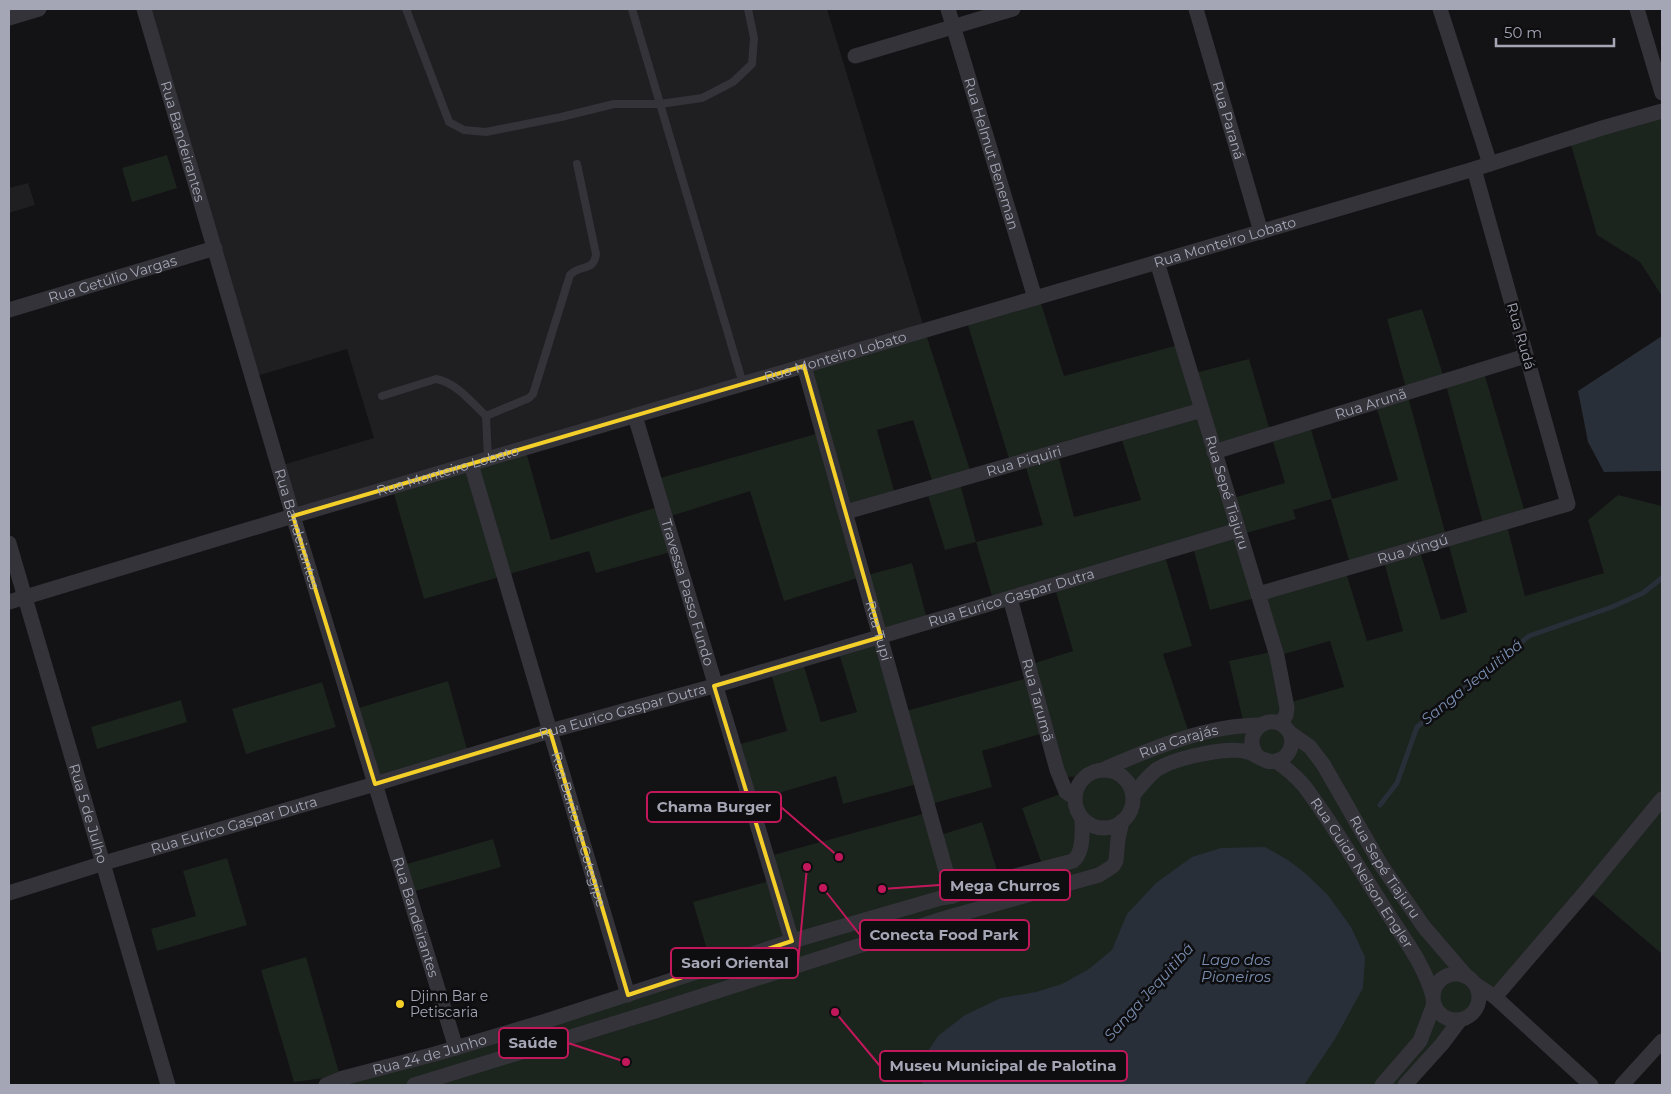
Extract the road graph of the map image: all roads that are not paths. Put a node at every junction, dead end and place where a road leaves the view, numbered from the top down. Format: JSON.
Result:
{"nodes":[{"id":1,"x":39,"y":9,"type":"edge"},
{"id":2,"x":144,"y":9,"type":"edge"},
{"id":3,"x":406,"y":9,"type":"edge"},
{"id":4,"x":632,"y":9,"type":"edge"},
{"id":5,"x":748,"y":9,"type":"edge"},
{"id":6,"x":948,"y":9,"type":"edge"},
{"id":7,"x":1013,"y":9,"type":"edge"},
{"id":8,"x":1196,"y":9,"type":"edge"},
{"id":9,"x":1440,"y":9,"type":"edge"},
{"id":10,"x":1638,"y":9,"type":"edge"},
{"id":11,"x":9,"y":18,"type":"edge"},
{"id":12,"x":953,"y":26,"type":"junction"},
{"id":13,"x":855,"y":56,"type":"dead end"},
{"id":14,"x":1662,"y":93,"type":"edge"},
{"id":15,"x":660,"y":104,"type":"junction"},
{"id":16,"x":1662,"y":111,"type":"edge"},
{"id":17,"x":577,"y":164,"type":"dead end"},
{"id":18,"x":1490,"y":164,"type":"junction"},
{"id":19,"x":1474,"y":169,"type":"junction"},
{"id":20,"x":1261,"y":232,"type":"junction"},
{"id":21,"x":216,"y":248,"type":"junction"},
{"id":22,"x":1157,"y":262,"type":"junction"},
{"id":23,"x":1035,"y":298,"type":"junction"},
{"id":24,"x":9,"y":310,"type":"edge"},
{"id":25,"x":1526,"y":356,"type":"junction"},
{"id":26,"x":804,"y":366,"type":"junction"},
{"id":27,"x":743,"y":384,"type":"junction"},
{"id":28,"x":382,"y":396,"type":"dead end"},
{"id":29,"x":1202,"y":410,"type":"junction"},
{"id":30,"x":486,"y":416,"type":"junction"},
{"id":31,"x":635,"y":416,"type":"junction"},
{"id":32,"x":1214,"y":452,"type":"junction"},
{"id":33,"x":488,"y":459,"type":"junction"},
{"id":34,"x":471,"y":464,"type":"junction"},
{"id":35,"x":1568,"y":504,"type":"joint"},
{"id":36,"x":846,"y":512,"type":"junction"},
{"id":37,"x":293,"y":516,"type":"junction"},
{"id":38,"x":1238,"y":530,"type":"junction"},
{"id":39,"x":9,"y":542,"type":"edge"},
{"id":40,"x":1258,"y":594,"type":"junction"},
{"id":41,"x":25,"y":597,"type":"junction"},
{"id":42,"x":1010,"y":598,"type":"junction"},
{"id":43,"x":9,"y":602,"type":"edge"},
{"id":44,"x":881,"y":637,"type":"junction"},
{"id":45,"x":714,"y":686,"type":"junction"},
{"id":46,"x":1260,"y":725,"type":"junction"},
{"id":47,"x":1285,"y":728,"type":"junction"},
{"id":48,"x":550,"y":731,"type":"junction"},
{"id":49,"x":1258,"y":757,"type":"junction"},
{"id":50,"x":1276,"y":762,"type":"junction"},
{"id":51,"x":1058,"y":770,"type":"junction"},
{"id":52,"x":1102,"y":770,"type":"junction"},
{"id":53,"x":1087,"y":775,"type":"junction"},
{"id":54,"x":375,"y":784,"type":"junction"},
{"id":55,"x":1133,"y":795,"type":"junction"},
{"id":56,"x":1075,"y":798,"type":"junction"},
{"id":57,"x":1662,"y":799,"type":"edge"},
{"id":58,"x":1082,"y":819,"type":"junction"},
{"id":59,"x":1122,"y":821,"type":"junction"},
{"id":60,"x":104,"y":863,"type":"junction"},
{"id":61,"x":9,"y":893,"type":"edge"},
{"id":62,"x":953,"y":896,"type":"junction"},
{"id":63,"x":792,"y":941,"type":"junction"},
{"id":64,"x":1474,"y":986,"type":"junction"},
{"id":65,"x":628,"y":995,"type":"junction"},
{"id":66,"x":1495,"y":997,"type":"junction"},
{"id":67,"x":1433,"y":1000,"type":"junction"},
{"id":68,"x":1460,"y":1020,"type":"junction"},
{"id":69,"x":1662,"y":1041,"type":"edge"},
{"id":70,"x":456,"y":1048,"type":"junction"},
{"id":71,"x":168,"y":1085,"type":"edge"},
{"id":72,"x":326,"y":1085,"type":"edge"},
{"id":73,"x":414,"y":1085,"type":"edge"},
{"id":74,"x":1382,"y":1085,"type":"edge"},
{"id":75,"x":1405,"y":1085,"type":"edge"},
{"id":76,"x":1591,"y":1085,"type":"edge"},
{"id":77,"x":1622,"y":1085,"type":"edge"}],
"edges":[{"from":1,"to":11,"type":"street"},
{"from":2,"to":21,"type":"street","name":"Rua Bandeirantes"},
{"from":3,"to":15,"type":"lane"},
{"from":4,"to":15,"type":"lane"},
{"from":5,"to":15,"type":"lane"},
{"from":6,"to":12,"type":"street","name":"Rua Helmut Beneman"},
{"from":7,"to":12,"type":"street"},
{"from":8,"to":20,"type":"street","name":"Rua Paraná"},
{"from":9,"to":18,"type":"street"},
{"from":10,"to":14,"type":"street"},
{"from":12,"to":13,"type":"street"},
{"from":12,"to":23,"type":"street","name":"Rua Helmut Beneman"},
{"from":15,"to":27,"type":"lane"},
{"from":16,"to":18,"type":"street","name":"Rua Monteiro Lobato"},
{"from":17,"to":30,"type":"lane"},
{"from":18,"to":19,"type":"street","name":"Rua Monteiro Lobato"},
{"from":19,"to":20,"type":"street","name":"Rua Monteiro Lobato"},
{"from":19,"to":25,"type":"street","name":"Rua Rudá"},
{"from":20,"to":22,"type":"street","name":"Rua Monteiro Lobato"},
{"from":21,"to":24,"type":"street","name":"Rua Getúlio Vargas"},
{"from":21,"to":37,"type":"street","name":"Rua Bandeirantes"},
{"from":22,"to":23,"type":"street","name":"Rua Monteiro Lobato"},
{"from":22,"to":29,"type":"street","name":"Rua Sepé Tiajuru"},
{"from":23,"to":26,"type":"street","name":"Rua Monteiro Lobato"},
{"from":25,"to":32,"type":"street","name":"Rua Arunã"},
{"from":25,"to":35,"type":"street","name":"Rua Rudá"},
{"from":26,"to":27,"type":"street","name":"Rua Monteiro Lobato"},
{"from":26,"to":36,"type":"street","name":"Rua Tupi"},
{"from":27,"to":31,"type":"street","name":"Rua Monteiro Lobato"},
{"from":28,"to":30,"type":"lane"},
{"from":29,"to":32,"type":"street","name":"Rua Sepé Tiajuru"},
{"from":29,"to":36,"type":"street","name":"Rua Piquiri"},
{"from":30,"to":33,"type":"lane"},
{"from":31,"to":33,"type":"street","name":"Rua Monteiro Lobato"},
{"from":31,"to":45,"type":"street","name":"Travessa Passo Fundo"},
{"from":32,"to":38,"type":"street","name":"Rua Sepé Tiajuru"},
{"from":33,"to":34,"type":"street","name":"Rua Monteiro Lobato"},
{"from":34,"to":37,"type":"street","name":"Rua Monteiro Lobato"},
{"from":34,"to":48,"type":"street","name":"Rua Barão de Cotegipe"},
{"from":35,"to":40,"type":"street","name":"Rua Xingú"},
{"from":36,"to":44,"type":"street","name":"Rua Tupi"},
{"from":37,"to":41,"type":"street","name":"Rua Monteiro Lobato"},
{"from":37,"to":54,"type":"street","name":"Rua Bandeirantes"},
{"from":38,"to":40,"type":"street","name":"Rua Sepé Tiajuru"},
{"from":38,"to":42,"type":"street","name":"Rua Eurico Gaspar Dutra"},
{"from":39,"to":41,"type":"street","name":"Rua 5 de Julho"},
{"from":40,"to":47,"type":"street","name":"Rua Sepé Tiajuru"},
{"from":41,"to":43,"type":"street","name":"Rua Monteiro Lobato"},
{"from":41,"to":60,"type":"street","name":"Rua 5 de Julho"},
{"from":42,"to":44,"type":"street","name":"Rua Eurico Gaspar Dutra"},
{"from":42,"to":51,"type":"street","name":"Rua Tarumã"},
{"from":44,"to":45,"type":"street","name":"Rua Eurico Gaspar Dutra"},
{"from":44,"to":62,"type":"street","name":"Rua Tupi"},
{"from":45,"to":48,"type":"street","name":"Rua Eurico Gaspar Dutra"},
{"from":45,"to":63,"type":"street","name":"Travessa Passo Fundo"},
{"from":46,"to":47,"type":"street"},
{"from":46,"to":49,"type":"street"},
{"from":46,"to":52,"type":"street","name":"Rua Carajás"},
{"from":47,"to":50,"type":"street"},
{"from":47,"to":64,"type":"street","name":"Rua Sepé Tiajuru"},
{"from":48,"to":54,"type":"street","name":"Rua Eurico Gaspar Dutra"},
{"from":48,"to":65,"type":"street","name":"Rua Barão de Cotegipe"},
{"from":49,"to":50,"type":"street"},
{"from":49,"to":55,"type":"street"},
{"from":50,"to":67,"type":"street","name":"Rua Guido Nelson Engler"},
{"from":51,"to":53,"type":"street"},
{"from":51,"to":56,"type":"street","name":"Rua Tarumã"},
{"from":52,"to":53,"type":"street"},
{"from":52,"to":55,"type":"street"},
{"from":53,"to":56,"type":"street"},
{"from":54,"to":60,"type":"street","name":"Rua Eurico Gaspar Dutra"},
{"from":54,"to":70,"type":"street","name":"Rua Bandeirantes"},
{"from":55,"to":59,"type":"street"},
{"from":56,"to":58,"type":"street"},
{"from":57,"to":66,"type":"street"},
{"from":58,"to":59,"type":"street"},
{"from":58,"to":62,"type":"street","name":"Rua 24 de Junho"},
{"from":59,"to":73,"type":"street"},
{"from":60,"to":61,"type":"street","name":"Rua Eurico Gaspar Dutra"},
{"from":60,"to":71,"type":"street","name":"Rua 5 de Julho"},
{"from":62,"to":63,"type":"street","name":"Rua 24 de Junho"},
{"from":63,"to":65,"type":"street","name":"Rua 24 de Junho"},
{"from":64,"to":66,"type":"street"},
{"from":64,"to":67,"type":"street"},
{"from":64,"to":68,"type":"street"},
{"from":65,"to":70,"type":"street","name":"Rua 24 de Junho"},
{"from":66,"to":76,"type":"street"},
{"from":67,"to":68,"type":"street"},
{"from":67,"to":74,"type":"street"},
{"from":68,"to":75,"type":"street"},
{"from":69,"to":77,"type":"street"},
{"from":70,"to":72,"type":"street","name":"Rua 24 de Junho"}]}
